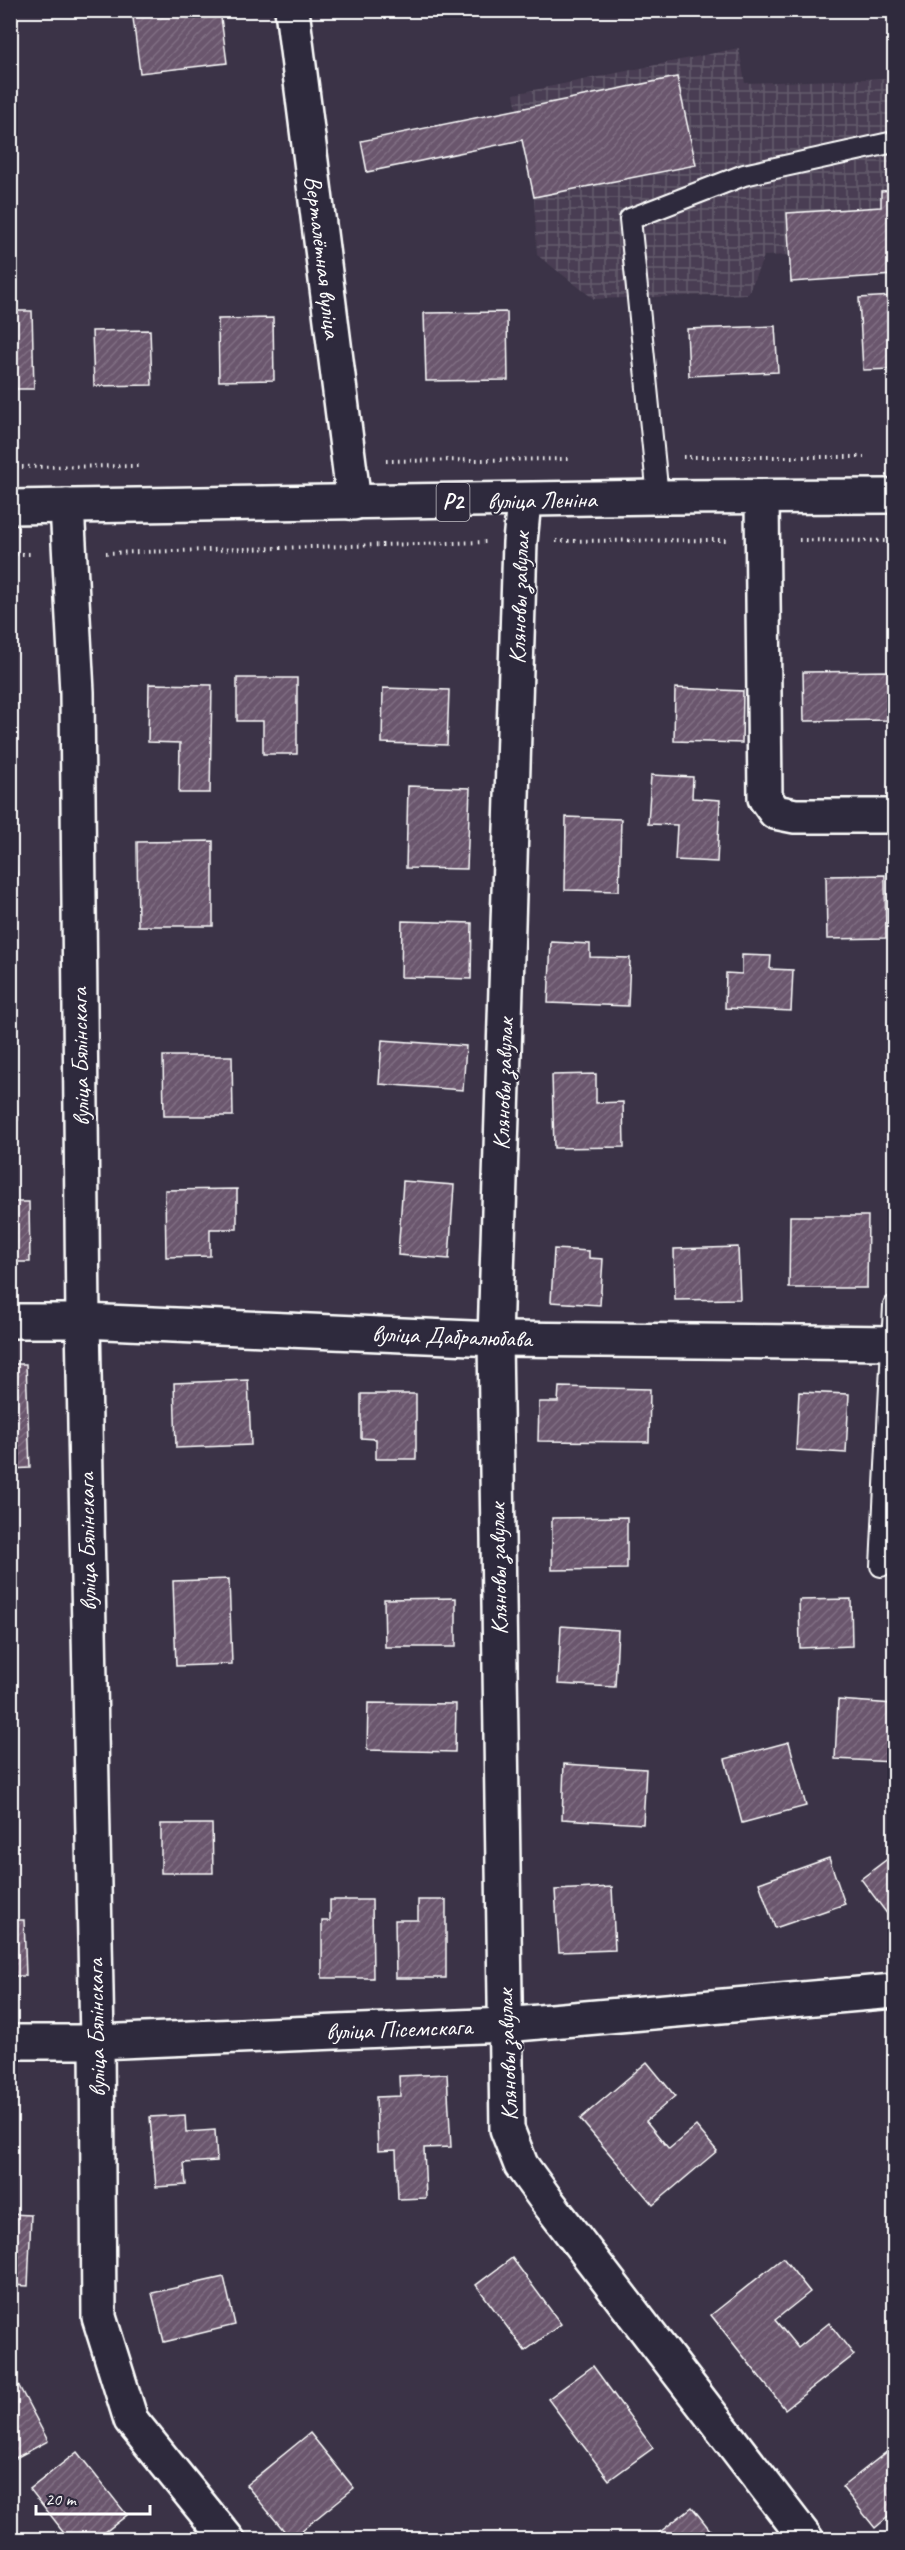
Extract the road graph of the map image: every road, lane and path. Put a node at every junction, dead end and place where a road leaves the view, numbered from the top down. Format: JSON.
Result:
{"nodes":[{"id":1,"x":292,"y":10,"type":"edge"},
{"id":2,"x":894,"y":142,"type":"edge"},
{"id":3,"x":894,"y":496,"type":"edge"},
{"id":4,"x":658,"y":497,"type":"junction"},
{"id":5,"x":762,"y":498,"type":"junction"},
{"id":6,"x":524,"y":501,"type":"junction"},
{"id":7,"x":354,"y":502,"type":"junction"},
{"id":8,"x":67,"y":506,"type":"junction"},
{"id":9,"x":10,"y":507,"type":"edge"},
{"id":10,"x":764,"y":540,"type":"junction"},
{"id":11,"x":894,"y":540,"type":"edge"},
{"id":12,"x":520,"y":542,"type":"junction"},
{"id":13,"x":10,"y":554,"type":"edge"},
{"id":14,"x":69,"y":554,"type":"junction"},
{"id":15,"x":894,"y":816,"type":"edge"},
{"id":16,"x":894,"y":1306,"type":"edge"},
{"id":17,"x":10,"y":1321,"type":"edge"},
{"id":18,"x":83,"y":1321,"type":"junction"},
{"id":19,"x":495,"y":1339,"type":"junction"},
{"id":20,"x":894,"y":1342,"type":"edge"},
{"id":21,"x":881,"y":1566,"type":"dead end"},
{"id":22,"x":894,"y":1991,"type":"edge"},
{"id":23,"x":505,"y":2025,"type":"junction"},
{"id":24,"x":10,"y":2042,"type":"edge"},
{"id":25,"x":97,"y":2042,"type":"junction"},
{"id":26,"x":228,"y":2540,"type":"edge"},
{"id":27,"x":807,"y":2540,"type":"edge"}],
"edges":[{"from":1,"to":7,"type":"street","name":"Верталётная вуліца"},
{"from":2,"to":4,"type":"lane"},
{"from":3,"to":5,"type":"street","name":"вуліца Леніна","number":"Р2"},
{"from":4,"to":5,"type":"street","name":"вуліца Леніна","number":"Р2"},
{"from":4,"to":6,"type":"street","name":"вуліца Леніна","number":"Р2"},
{"from":5,"to":10,"type":"street"},
{"from":6,"to":7,"type":"street","name":"вуліца Леніна","number":"Р2"},
{"from":6,"to":12,"type":"street","name":"Кляновы завулак"},
{"from":7,"to":8,"type":"street","name":"вуліца Леніна","number":"Р2"},
{"from":8,"to":9,"type":"street","name":"вуліца Леніна","number":"Р2"},
{"from":8,"to":14,"type":"street","name":"вуліца Бялінскага"},
{"from":10,"to":11,"type":"path"},
{"from":10,"to":12,"type":"path"},
{"from":10,"to":15,"type":"street"},
{"from":12,"to":14,"type":"path"},
{"from":12,"to":19,"type":"street","name":"Кляновы завулак"},
{"from":13,"to":14,"type":"path"},
{"from":14,"to":18,"type":"street","name":"вуліца Бялінскага"},
{"from":16,"to":20,"type":"lane"},
{"from":17,"to":18,"type":"street","name":"вуліца Дабралюбава"},
{"from":18,"to":19,"type":"street","name":"вуліца Дабралюбава"},
{"from":18,"to":25,"type":"street","name":"вуліца Бялінскага"},
{"from":19,"to":20,"type":"street","name":"вуліца Дабралюбава"},
{"from":19,"to":23,"type":"street","name":"Кляновы завулак"},
{"from":20,"to":21,"type":"lane"},
{"from":22,"to":23,"type":"street","name":"вуліца Пісемскага"},
{"from":23,"to":25,"type":"street","name":"вуліца Пісемскага"},
{"from":23,"to":27,"type":"street","name":"Кляновы завулак"},
{"from":24,"to":25,"type":"street","name":"вуліца Пісемскага"},
{"from":25,"to":26,"type":"street","name":"вуліца Бялінскага"}]}
